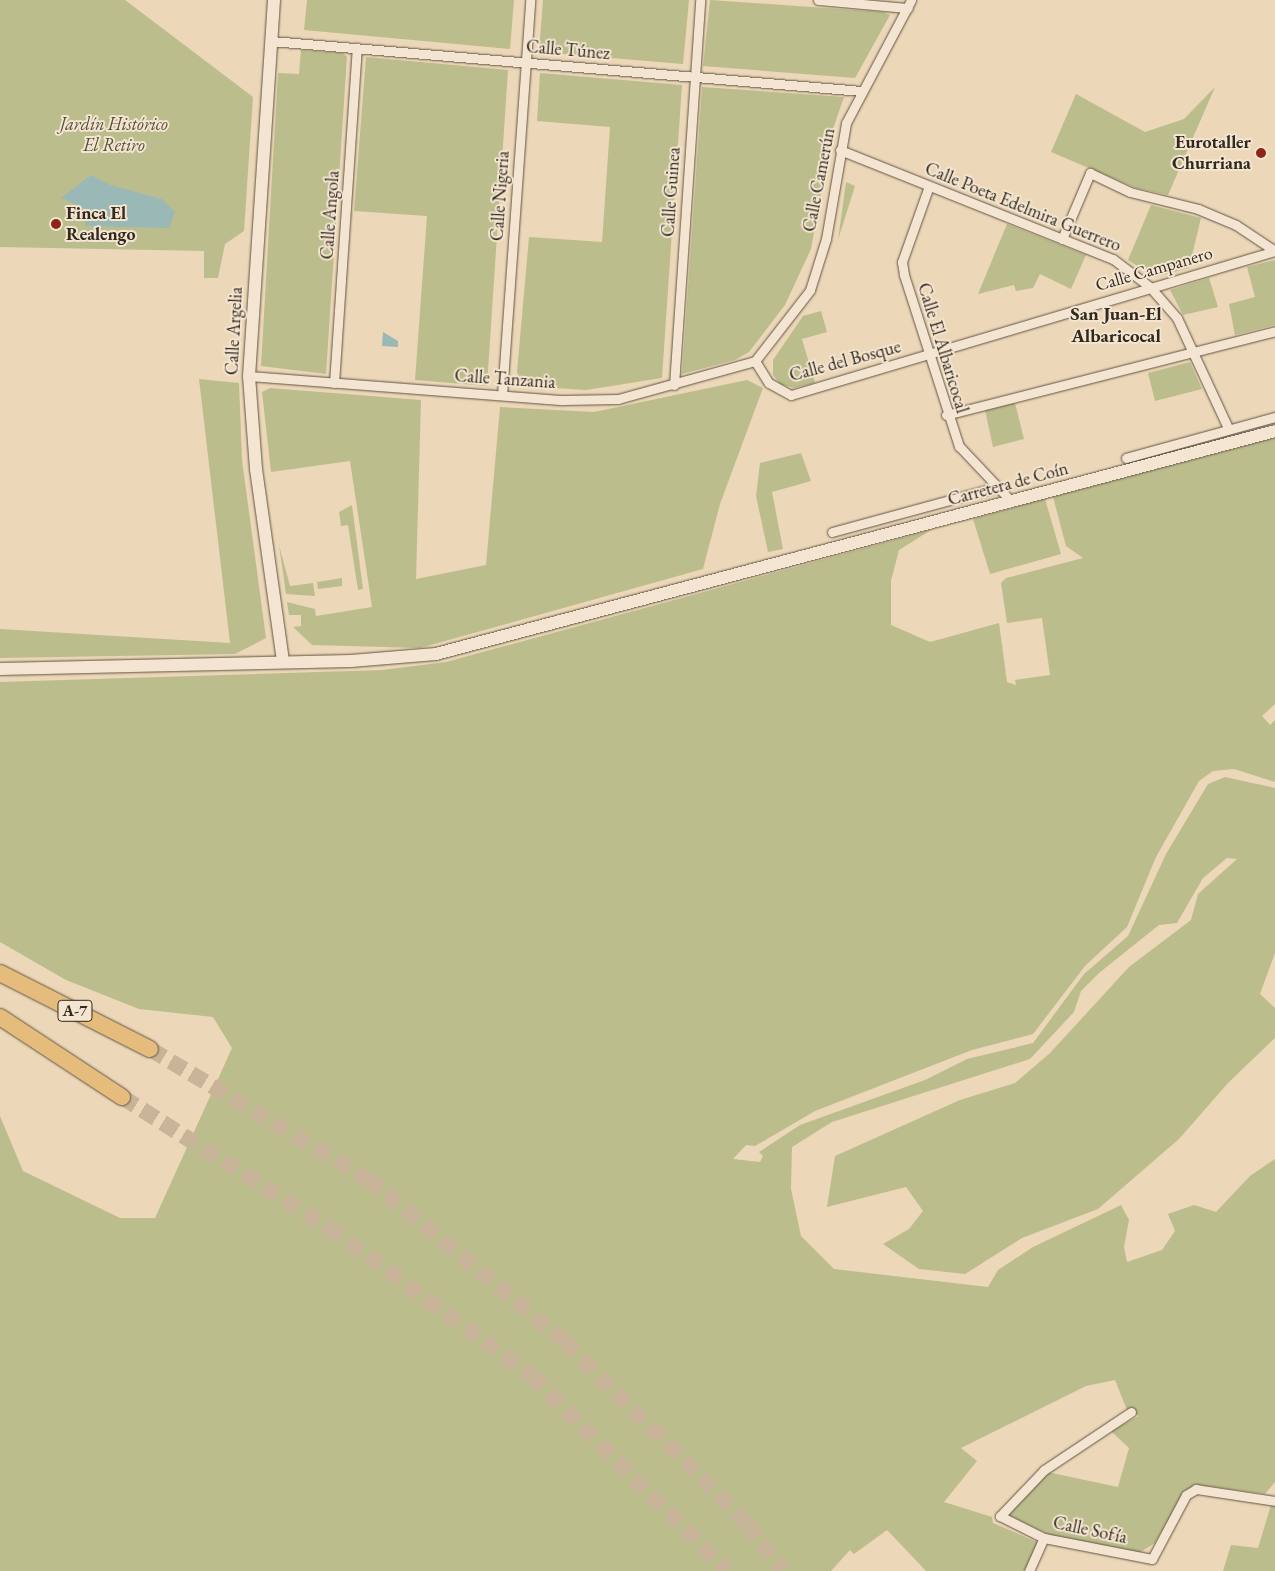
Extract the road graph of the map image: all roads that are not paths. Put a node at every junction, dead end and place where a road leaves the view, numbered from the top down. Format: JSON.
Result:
{"nodes":[{"id":1,"x":274,"y":0,"type":"edge"},
{"id":2,"x":530,"y":0,"type":"edge"},
{"id":3,"x":700,"y":0,"type":"edge"},
{"id":4,"x":818,"y":0,"type":"edge"},
{"id":5,"x":909,"y":4,"type":"edge"},
{"id":6,"x":271,"y":41,"type":"junction"},
{"id":7,"x":357,"y":48,"type":"junction"},
{"id":8,"x":525,"y":63,"type":"junction"},
{"id":9,"x":695,"y":77,"type":"junction"},
{"id":10,"x":862,"y":91,"type":"junction"},
{"id":11,"x":840,"y":150,"type":"junction"},
{"id":12,"x":929,"y":186,"type":"junction"},
{"id":13,"x":1062,"y":239,"type":"junction"},
{"id":14,"x":1275,"y":251,"type":"edge"},
{"id":15,"x":1150,"y":287,"type":"junction"},
{"id":16,"x":1275,"y":331,"type":"edge"},
{"id":17,"x":1194,"y":351,"type":"junction"},
{"id":18,"x":928,"y":355,"type":"junction"},
{"id":19,"x":755,"y":361,"type":"junction"},
{"id":20,"x":249,"y":376,"type":"junction"},
{"id":21,"x":334,"y":383,"type":"junction"},
{"id":22,"x":674,"y":385,"type":"junction"},
{"id":23,"x":502,"y":395,"type":"junction"},
{"id":24,"x":946,"y":415,"type":"junction"},
{"id":25,"x":1275,"y":417,"type":"edge"},
{"id":26,"x":1228,"y":428,"type":"junction"},
{"id":27,"x":1275,"y":432,"type":"edge"},
{"id":28,"x":1126,"y":458,"type":"dead end"},
{"id":29,"x":998,"y":487,"type":"junction"},
{"id":30,"x":1011,"y":502,"type":"junction"},
{"id":31,"x":832,"y":532,"type":"dead end"},
{"id":32,"x":283,"y":662,"type":"junction"},
{"id":33,"x":0,"y":669,"type":"edge"},
{"id":34,"x":0,"y":973,"type":"edge"},
{"id":35,"x":0,"y":1017,"type":"edge"},
{"id":36,"x":150,"y":1049,"type":"tunnel mouth"},
{"id":37,"x":122,"y":1097,"type":"tunnel mouth"},
{"id":38,"x":1131,"y":1412,"type":"dead end"},
{"id":39,"x":1275,"y":1500,"type":"edge"},
{"id":40,"x":1044,"y":1538,"type":"junction"},
{"id":41,"x":1029,"y":1571,"type":"edge"}],
"edges":[{"from":1,"to":6,"type":"street","name":"Calle Argelia"},
{"from":2,"to":8,"type":"street","name":"Calle Nigeria"},
{"from":3,"to":9,"type":"street","name":"Calle Guinea"},
{"from":4,"to":5,"type":"street"},
{"from":5,"to":10,"type":"street","name":"Calle Camerún"},
{"from":6,"to":7,"type":"street","name":"Calle Túnez"},
{"from":6,"to":20,"type":"street","name":"Calle Argelia"},
{"from":7,"to":8,"type":"street","name":"Calle Túnez"},
{"from":7,"to":21,"type":"street","name":"Calle Angola"},
{"from":8,"to":9,"type":"street","name":"Calle Túnez"},
{"from":8,"to":23,"type":"street","name":"Calle Nigeria"},
{"from":9,"to":10,"type":"street","name":"Calle Túnez"},
{"from":9,"to":22,"type":"street","name":"Calle Guinea"},
{"from":10,"to":11,"type":"street","name":"Calle Camerún"},
{"from":11,"to":12,"type":"street","name":"Calle Poeta Edelmira Guerrero"},
{"from":11,"to":19,"type":"street","name":"Calle Camerún"},
{"from":12,"to":13,"type":"street","name":"Calle Poeta Edelmira Guerrero"},
{"from":12,"to":18,"type":"street","name":"Calle El Albaricocal"},
{"from":13,"to":14,"type":"street"},
{"from":13,"to":15,"type":"street","name":"Calle Poeta Edelmira Guerrero"},
{"from":14,"to":15,"type":"street","name":"Calle Campanero"},
{"from":15,"to":17,"type":"street","name":"Calle Poeta Edelmira Guerrero"},
{"from":15,"to":18,"type":"street","name":"Calle Campanero"},
{"from":16,"to":17,"type":"street"},
{"from":17,"to":24,"type":"street"},
{"from":17,"to":26,"type":"street","name":"Calle Poeta Edelmira Guerrero"},
{"from":18,"to":19,"type":"street","name":"Calle del Bosque"},
{"from":18,"to":24,"type":"street","name":"Calle El Albaricocal"},
{"from":19,"to":22,"type":"street","name":"Calle Tanzania"},
{"from":20,"to":21,"type":"street","name":"Calle Tanzania"},
{"from":20,"to":32,"type":"street","name":"Calle Argelia"},
{"from":21,"to":23,"type":"street","name":"Calle Tanzania"},
{"from":22,"to":23,"type":"street","name":"Calle Tanzania"},
{"from":24,"to":29,"type":"street","name":"Calle El Albaricocal"},
{"from":25,"to":26,"type":"street"},
{"from":26,"to":28,"type":"street"},
{"from":27,"to":30,"type":"street","name":"Carretera de Coín"},
{"from":29,"to":30,"type":"street","name":"Calle El Albaricocal"},
{"from":29,"to":31,"type":"street"},
{"from":30,"to":32,"type":"street","name":"Carretera de Coín"},
{"from":32,"to":33,"type":"street","name":"Carretera de Coín"},
{"from":34,"to":36,"type":"highway","number":"A-7"},
{"from":35,"to":37,"type":"highway","number":"A-7"},
{"from":38,"to":40,"type":"street","name":"Calle Sofía"},
{"from":39,"to":40,"type":"street","name":"Calle Sofía"},
{"from":40,"to":41,"type":"street"}]}
